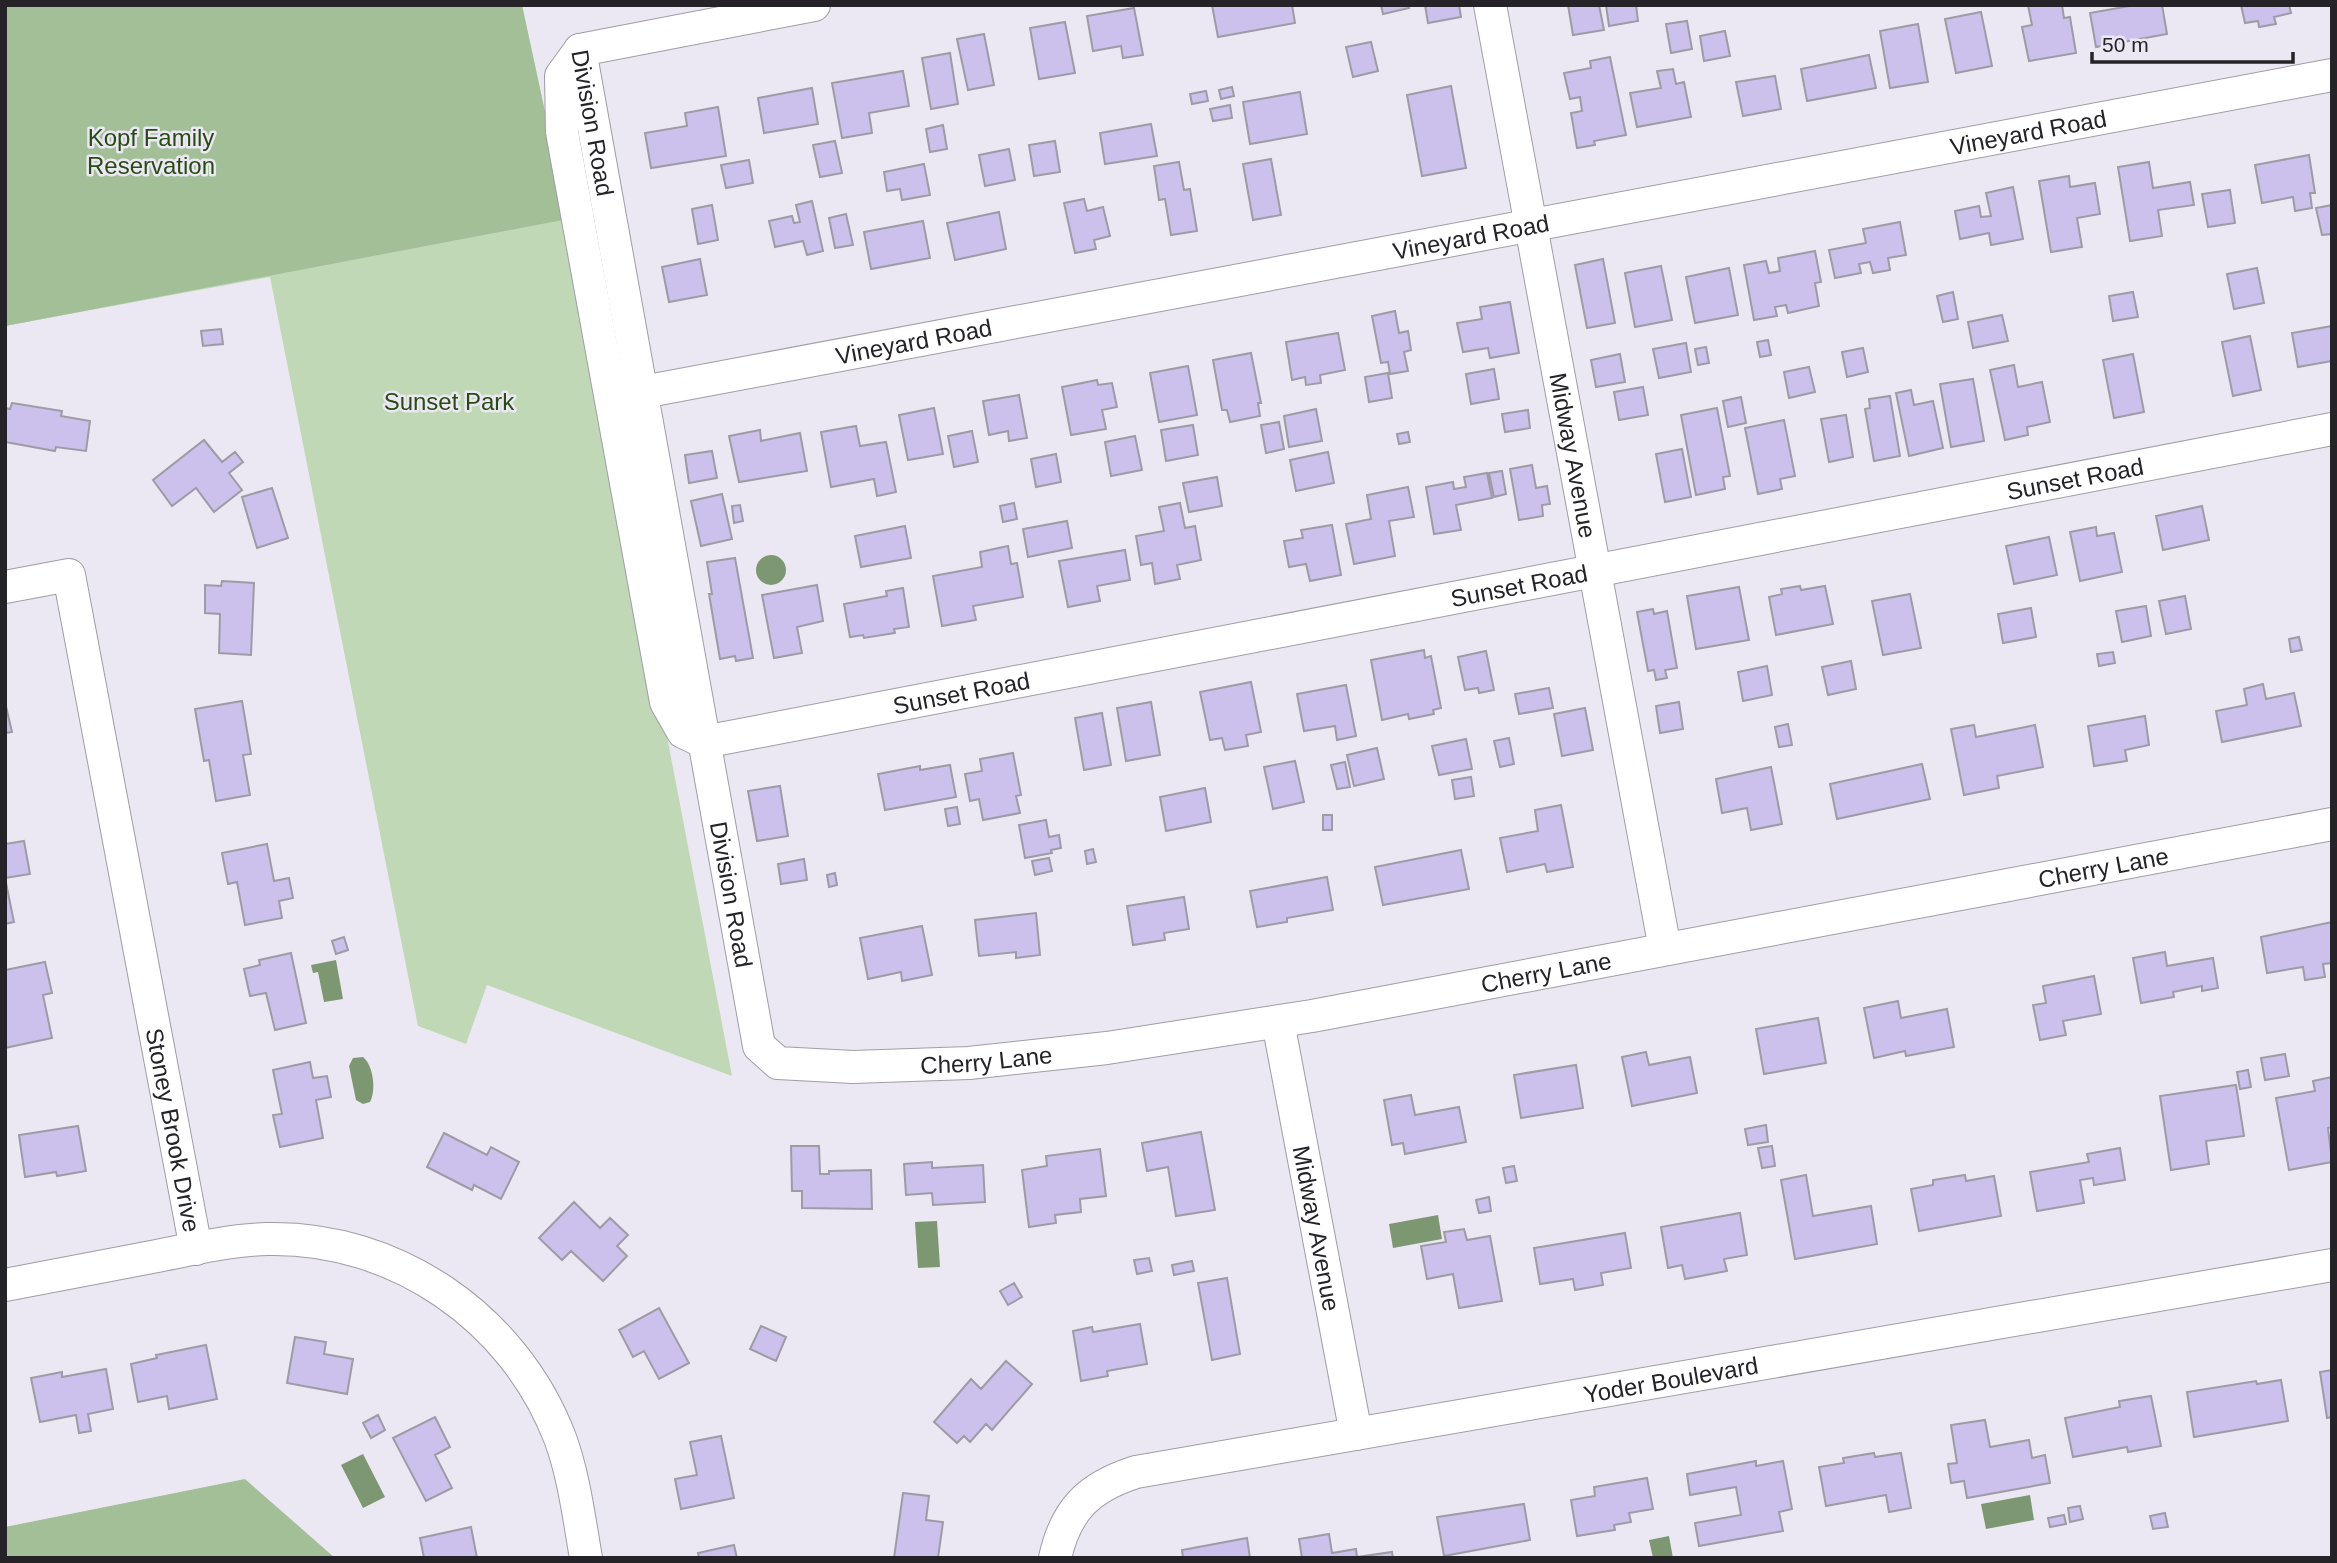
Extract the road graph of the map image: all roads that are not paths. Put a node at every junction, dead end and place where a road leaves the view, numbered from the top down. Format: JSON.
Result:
{"nodes":[{"id":1,"x":814,"y":5,"type":"edge"},
{"id":2,"x":1490,"y":5,"type":"edge"},
{"id":3,"x":580,"y":50,"type":"junction"},
{"id":4,"x":2332,"y":75,"type":"edge"},
{"id":5,"x":1530,"y":227,"type":"junction"},
{"id":6,"x":642,"y":393,"type":"junction"},
{"id":7,"x":611,"y":398,"type":"junction"},
{"id":8,"x":2332,"y":429,"type":"edge"},
{"id":9,"x":1593,"y":573,"type":"junction"},
{"id":10,"x":5,"y":587,"type":"edge"},
{"id":11,"x":704,"y":742,"type":"junction"},
{"id":12,"x":2332,"y":824,"type":"edge"},
{"id":13,"x":1665,"y":950,"type":"junction"},
{"id":14,"x":1278,"y":1022,"type":"junction"},
{"id":15,"x":760,"y":1046,"type":"joint"},
{"id":16,"x":196,"y":1249,"type":"junction"},
{"id":17,"x":2332,"y":1265,"type":"edge"},
{"id":18,"x":5,"y":1285,"type":"edge"},
{"id":19,"x":1356,"y":1434,"type":"junction"},
{"id":20,"x":586,"y":1558,"type":"edge"},
{"id":21,"x":1055,"y":1558,"type":"edge"}],
"edges":[{"from":1,"to":3,"type":"street"},
{"from":2,"to":5,"type":"street","name":"Midway Avenue"},
{"from":3,"to":6,"type":"street","name":"Division Road"},
{"from":3,"to":7,"type":"street","name":"Division Road"},
{"from":4,"to":5,"type":"street","name":"Vineyard Road"},
{"from":5,"to":6,"type":"street","name":"Vineyard Road"},
{"from":5,"to":9,"type":"street","name":"Midway Avenue"},
{"from":6,"to":7,"type":"street","name":"Vineyard Road"},
{"from":6,"to":11,"type":"street","name":"Division Road"},
{"from":7,"to":11,"type":"street","name":"Division Road"},
{"from":8,"to":9,"type":"street","name":"Sunset Road"},
{"from":9,"to":11,"type":"street","name":"Sunset Road"},
{"from":9,"to":13,"type":"street","name":"Midway Avenue"},
{"from":10,"to":16,"type":"street","name":"Stoney Brook Drive"},
{"from":11,"to":15,"type":"street","name":"Division Road"},
{"from":12,"to":13,"type":"street","name":"Cherry Lane"},
{"from":13,"to":14,"type":"street","name":"Cherry Lane"},
{"from":14,"to":15,"type":"street","name":"Cherry Lane"},
{"from":14,"to":19,"type":"street","name":"Midway Avenue"},
{"from":16,"to":18,"type":"street"},
{"from":16,"to":20,"type":"street","name":"Stoney Brook Drive"},
{"from":17,"to":19,"type":"street","name":"Yoder Boulevard"},
{"from":19,"to":21,"type":"street","name":"Yoder Boulevard"}]}
